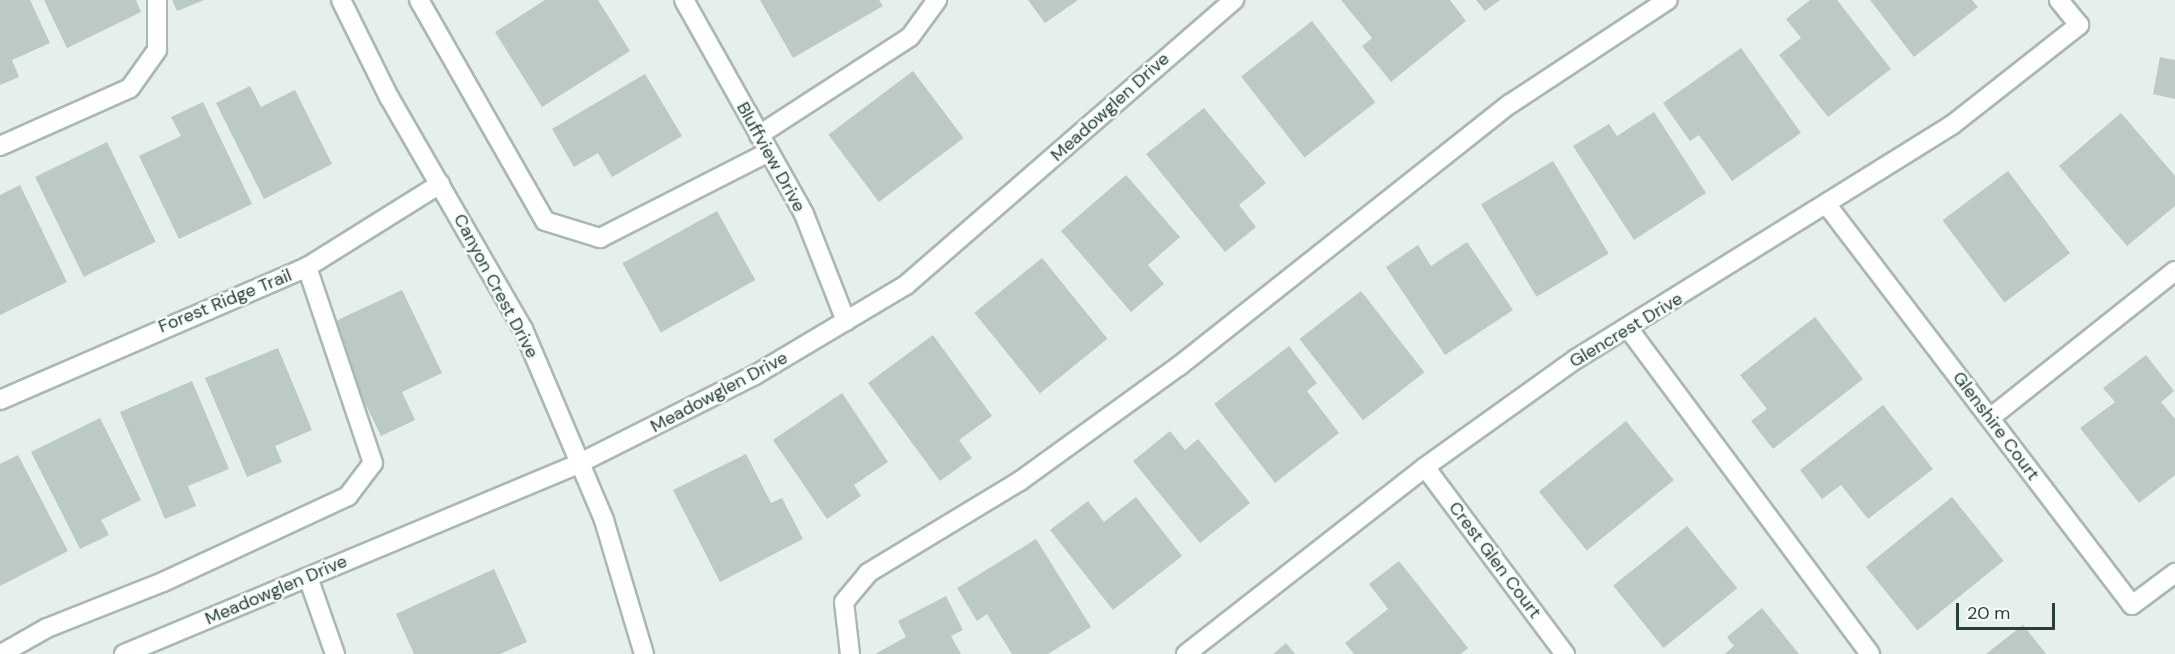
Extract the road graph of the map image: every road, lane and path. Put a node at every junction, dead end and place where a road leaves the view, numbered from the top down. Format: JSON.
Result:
{"nodes":[{"id":1,"x":157,"y":0,"type":"edge"},
{"id":2,"x":341,"y":0,"type":"edge"},
{"id":3,"x":419,"y":0,"type":"edge"},
{"id":4,"x":684,"y":0,"type":"edge"},
{"id":5,"x":937,"y":0,"type":"edge"},
{"id":6,"x":1234,"y":0,"type":"edge"},
{"id":7,"x":1668,"y":0,"type":"edge"},
{"id":8,"x":2059,"y":0,"type":"edge"},
{"id":9,"x":759,"y":135,"type":"junction"},
{"id":10,"x":0,"y":146,"type":"edge"},
{"id":11,"x":769,"y":152,"type":"junction"},
{"id":12,"x":440,"y":184,"type":"junction"},
{"id":13,"x":1827,"y":205,"type":"junction"},
{"id":14,"x":307,"y":267,"type":"junction"},
{"id":15,"x":2175,"y":272,"type":"edge"},
{"id":16,"x":846,"y":321,"type":"junction"},
{"id":17,"x":1628,"y":328,"type":"junction"},
{"id":18,"x":0,"y":400,"type":"edge"},
{"id":19,"x":1990,"y":418,"type":"junction"},
{"id":20,"x":580,"y":463,"type":"junction"},
{"id":21,"x":1425,"y":467,"type":"junction"},
{"id":22,"x":2175,"y":573,"type":"edge"},
{"id":23,"x":308,"y":576,"type":"junction"},
{"id":24,"x":1,"y":654,"type":"edge"},
{"id":25,"x":124,"y":654,"type":"edge"},
{"id":26,"x":335,"y":654,"type":"edge"},
{"id":27,"x":644,"y":654,"type":"edge"},
{"id":28,"x":850,"y":654,"type":"edge"},
{"id":29,"x":1186,"y":654,"type":"edge"},
{"id":30,"x":1565,"y":654,"type":"edge"},
{"id":31,"x":1870,"y":654,"type":"edge"}],
"edges":[{"from":1,"to":10,"type":"street"},
{"from":2,"to":12,"type":"street","name":"Canyon Crest Drive"},
{"from":3,"to":11,"type":"street"},
{"from":4,"to":9,"type":"street","name":"Bluffview Drive"},
{"from":5,"to":9,"type":"street"},
{"from":6,"to":16,"type":"street","name":"Meadowglen Drive"},
{"from":7,"to":28,"type":"street"},
{"from":8,"to":13,"type":"street","name":"Glencrest Drive"},
{"from":9,"to":11,"type":"street","name":"Bluffview Drive"},
{"from":11,"to":16,"type":"street","name":"Bluffview Drive"},
{"from":12,"to":14,"type":"street","name":"Forest Ridge Trail"},
{"from":12,"to":20,"type":"street","name":"Canyon Crest Drive"},
{"from":13,"to":17,"type":"street","name":"Glencrest Drive"},
{"from":13,"to":19,"type":"street","name":"Glenshire Court"},
{"from":14,"to":18,"type":"street","name":"Forest Ridge Trail"},
{"from":14,"to":24,"type":"street"},
{"from":15,"to":19,"type":"street"},
{"from":16,"to":20,"type":"street","name":"Meadowglen Drive"},
{"from":17,"to":21,"type":"street","name":"Glencrest Drive"},
{"from":17,"to":31,"type":"street"},
{"from":19,"to":22,"type":"street","name":"Glenshire Court"},
{"from":20,"to":23,"type":"street","name":"Meadowglen Drive"},
{"from":20,"to":27,"type":"street","name":"Canyon Crest Drive"},
{"from":21,"to":29,"type":"street","name":"Glencrest Drive"},
{"from":21,"to":30,"type":"street","name":"Crest Glen Court"},
{"from":23,"to":25,"type":"street","name":"Meadowglen Drive"},
{"from":23,"to":26,"type":"street"}]}
